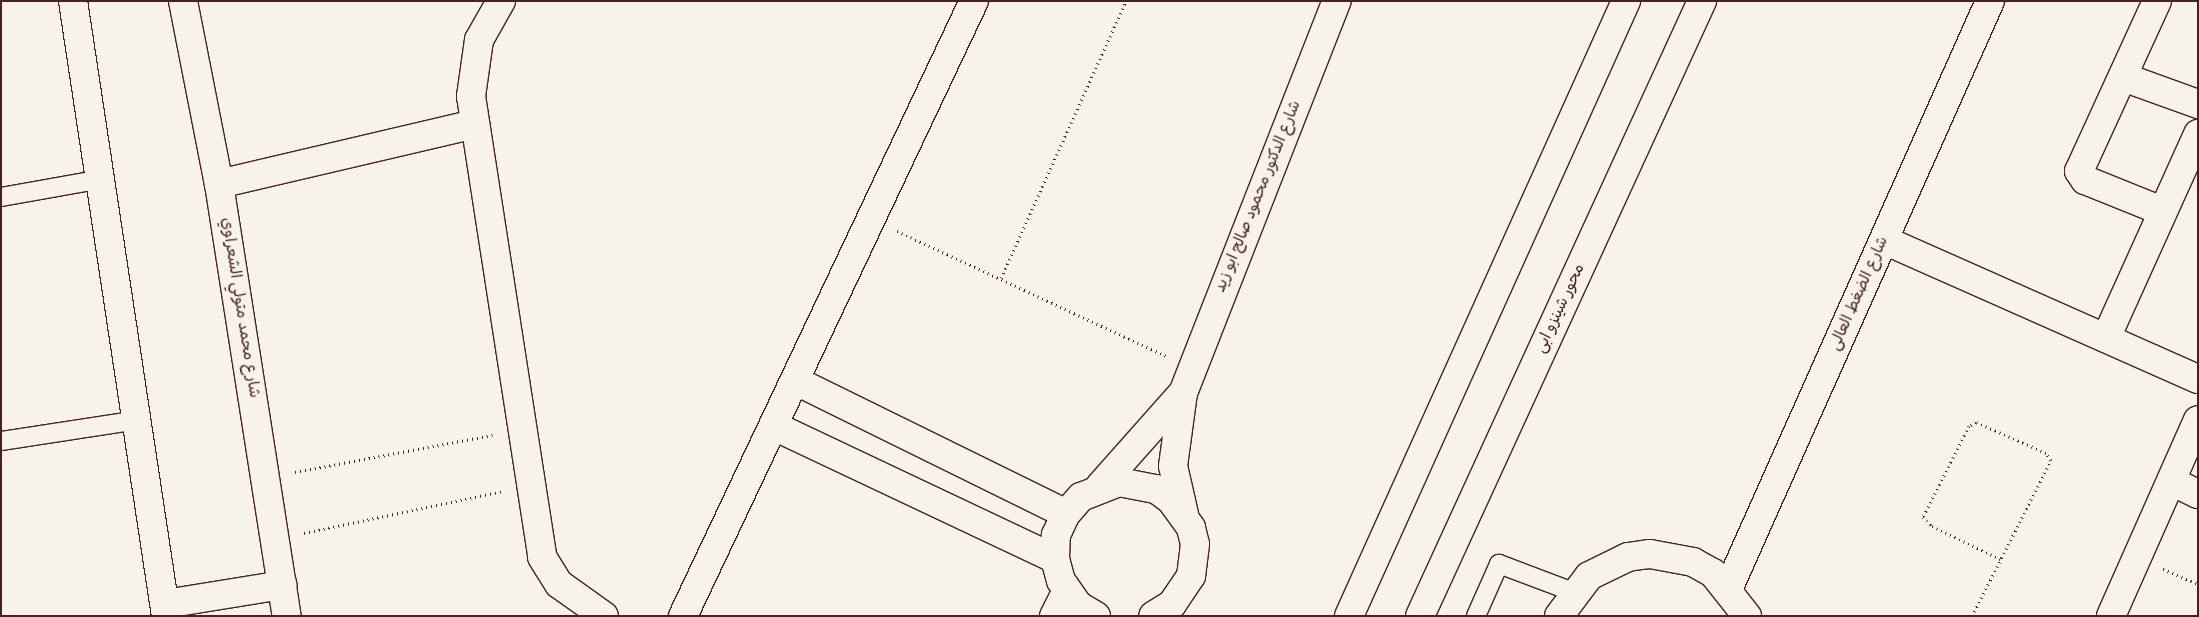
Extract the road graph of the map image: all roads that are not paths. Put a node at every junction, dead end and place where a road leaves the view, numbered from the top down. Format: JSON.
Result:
{"nodes":[{"id":1,"x":73,"y":1,"type":"edge"},
{"id":2,"x":183,"y":1,"type":"edge"},
{"id":3,"x":501,"y":1,"type":"edge"},
{"id":4,"x":1337,"y":1,"type":"edge"},
{"id":5,"x":1626,"y":1,"type":"edge"},
{"id":6,"x":1702,"y":1,"type":"edge"},
{"id":7,"x":1990,"y":1,"type":"edge"},
{"id":8,"x":2157,"y":1,"type":"edge"},
{"id":9,"x":968,"y":3,"type":"edge"},
{"id":10,"x":2123,"y":77,"type":"junction"},
{"id":11,"x":2198,"y":104,"type":"edge"},
{"id":12,"x":475,"y":124,"type":"junction"},
{"id":13,"x":2198,"y":134,"type":"edge"},
{"id":14,"x":102,"y":179,"type":"junction"},
{"id":15,"x":219,"y":184,"type":"junction"},
{"id":16,"x":1,"y":197,"type":"edge"},
{"id":17,"x":2162,"y":211,"type":"junction"},
{"id":18,"x":1884,"y":240,"type":"junction"},
{"id":19,"x":2106,"y":338,"type":"junction"},
{"id":20,"x":2198,"y":379,"type":"edge"},
{"id":21,"x":796,"y":380,"type":"junction"},
{"id":22,"x":1183,"y":393,"type":"junction"},
{"id":23,"x":138,"y":420,"type":"junction"},
{"id":24,"x":2198,"y":420,"type":"edge"},
{"id":25,"x":774,"y":426,"type":"junction"},
{"id":26,"x":1,"y":441,"type":"edge"},
{"id":27,"x":2172,"y":481,"type":"junction"},
{"id":28,"x":1100,"y":486,"type":"junction"},
{"id":29,"x":2198,"y":494,"type":"edge"},
{"id":30,"x":1066,"y":514,"type":"junction"},
{"id":31,"x":1184,"y":514,"type":"junction"},
{"id":32,"x":1055,"y":559,"type":"junction"},
{"id":33,"x":282,"y":585,"type":"junction"},
{"id":34,"x":1729,"y":587,"type":"junction"},
{"id":35,"x":1066,"y":592,"type":"junction"},
{"id":36,"x":1573,"y":592,"type":"junction"},
{"id":37,"x":166,"y":610,"type":"edge"},
{"id":38,"x":287,"y":616,"type":"edge"},
{"id":39,"x":604,"y":616,"type":"edge"},
{"id":40,"x":684,"y":616,"type":"edge"},
{"id":41,"x":1054,"y":616,"type":"edge"},
{"id":42,"x":1096,"y":616,"type":"edge"},
{"id":43,"x":1153,"y":616,"type":"edge"},
{"id":44,"x":1349,"y":616,"type":"edge"},
{"id":45,"x":1420,"y":616,"type":"edge"},
{"id":46,"x":1476,"y":616,"type":"edge"},
{"id":47,"x":1559,"y":616,"type":"edge"},
{"id":48,"x":1748,"y":616,"type":"edge"},
{"id":49,"x":2111,"y":616,"type":"edge"}],
"edges":[{"from":1,"to":14,"type":"street"},
{"from":2,"to":15,"type":"street","name":"شارع محمد متولي الشعراوي"},
{"from":3,"to":12,"type":"street"},
{"from":4,"to":22,"type":"street","name":"شارع الدكتور محمود صالح ابو زيد"},
{"from":5,"to":44,"type":"street"},
{"from":6,"to":45,"type":"street","name":"محور شينزو ابى"},
{"from":7,"to":18,"type":"street","name":"شارع الضغط العالى"},
{"from":8,"to":10,"type":"street"},
{"from":9,"to":21,"type":"street"},
{"from":10,"to":11,"type":"street"},
{"from":10,"to":17,"type":"street"},
{"from":12,"to":15,"type":"street"},
{"from":12,"to":39,"type":"street"},
{"from":13,"to":17,"type":"street"},
{"from":14,"to":16,"type":"lane"},
{"from":14,"to":23,"type":"street"},
{"from":15,"to":33,"type":"street","name":"شارع محمد متولي الشعراوي"},
{"from":17,"to":19,"type":"street"},
{"from":18,"to":19,"type":"street"},
{"from":18,"to":34,"type":"street","name":"شارع الضغط العالى"},
{"from":19,"to":20,"type":"street"},
{"from":21,"to":25,"type":"street"},
{"from":21,"to":30,"type":"street"},
{"from":22,"to":28,"type":"street","name":"شارع الدكتور محمود صالح ابو زيد"},
{"from":22,"to":31,"type":"street","name":"شارع الدكتور محمود صالح ابو زيد"},
{"from":23,"to":26,"type":"lane"},
{"from":23,"to":37,"type":"street"},
{"from":24,"to":27,"type":"street"},
{"from":25,"to":32,"type":"street"},
{"from":25,"to":40,"type":"street"},
{"from":27,"to":29,"type":"street"},
{"from":27,"to":49,"type":"street"},
{"from":28,"to":30,"type":"street"},
{"from":28,"to":31,"type":"street"},
{"from":30,"to":32,"type":"street"},
{"from":31,"to":43,"type":"street","name":"شارع الدكتور محمود صالح ابو زيد"},
{"from":32,"to":35,"type":"street"},
{"from":33,"to":37,"type":"street"},
{"from":33,"to":38,"type":"street","name":"شارع محمد متولي الشعراوي"},
{"from":34,"to":36,"type":"street"},
{"from":34,"to":48,"type":"street"},
{"from":35,"to":41,"type":"street"},
{"from":35,"to":42,"type":"street"},
{"from":36,"to":46,"type":"lane"},
{"from":36,"to":47,"type":"street"}]}
